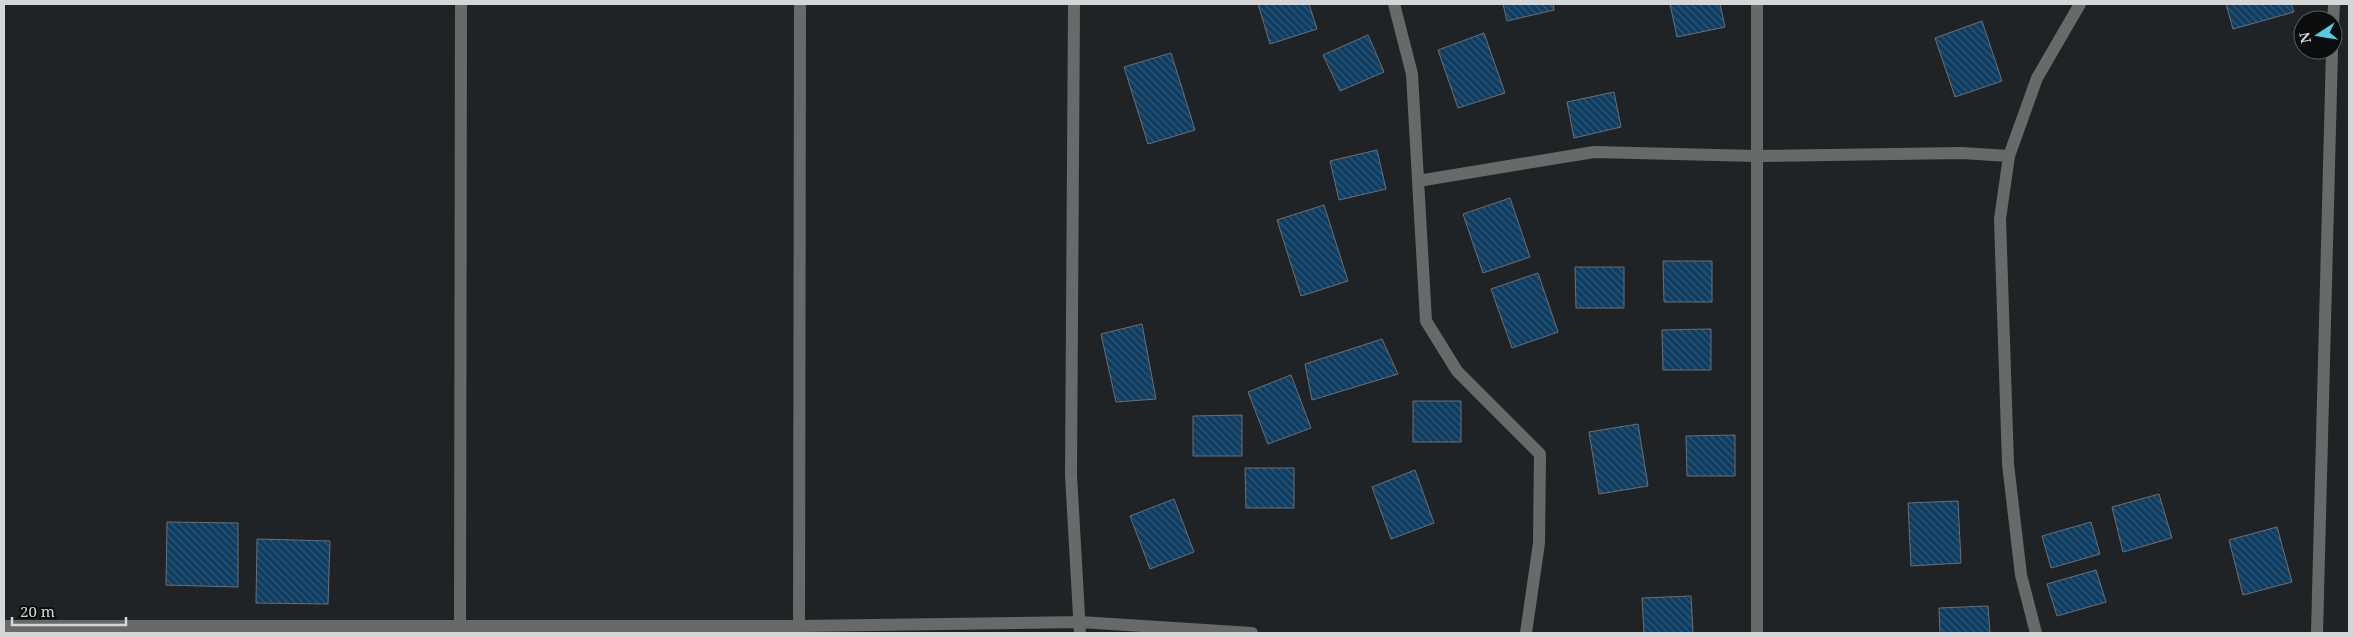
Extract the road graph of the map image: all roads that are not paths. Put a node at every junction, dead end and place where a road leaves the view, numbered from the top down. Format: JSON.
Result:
{"nodes":[{"id":1,"x":461,"y":4,"type":"edge"},
{"id":2,"x":800,"y":4,"type":"edge"},
{"id":3,"x":1074,"y":4,"type":"edge"},
{"id":4,"x":1394,"y":4,"type":"edge"},
{"id":5,"x":1757,"y":4,"type":"edge"},
{"id":6,"x":2080,"y":4,"type":"edge"},
{"id":7,"x":2332,"y":60,"type":"edge"},
{"id":8,"x":1757,"y":156,"type":"junction"},
{"id":9,"x":2010,"y":156,"type":"junction"},
{"id":10,"x":1418,"y":180,"type":"junction"},
{"id":11,"x":4,"y":626,"type":"edge"},
{"id":12,"x":1080,"y":627,"type":"edge"},
{"id":13,"x":460,"y":629,"type":"edge"},
{"id":14,"x":799,"y":630,"type":"edge"},
{"id":15,"x":1252,"y":633,"type":"edge"},
{"id":16,"x":1526,"y":633,"type":"edge"},
{"id":17,"x":1757,"y":633,"type":"edge"},
{"id":18,"x":2036,"y":633,"type":"edge"},
{"id":19,"x":2317,"y":633,"type":"edge"}],
"edges":[{"from":1,"to":13,"type":"street"},
{"from":2,"to":14,"type":"street"},
{"from":3,"to":12,"type":"street"},
{"from":4,"to":10,"type":"street"},
{"from":5,"to":8,"type":"street"},
{"from":6,"to":9,"type":"street"},
{"from":7,"to":19,"type":"street"},
{"from":8,"to":9,"type":"street"},
{"from":8,"to":10,"type":"street"},
{"from":8,"to":17,"type":"street"},
{"from":9,"to":18,"type":"street"},
{"from":10,"to":16,"type":"street"},
{"from":11,"to":13,"type":"street"},
{"from":12,"to":14,"type":"street"},
{"from":12,"to":15,"type":"street"},
{"from":13,"to":14,"type":"street"}]}
